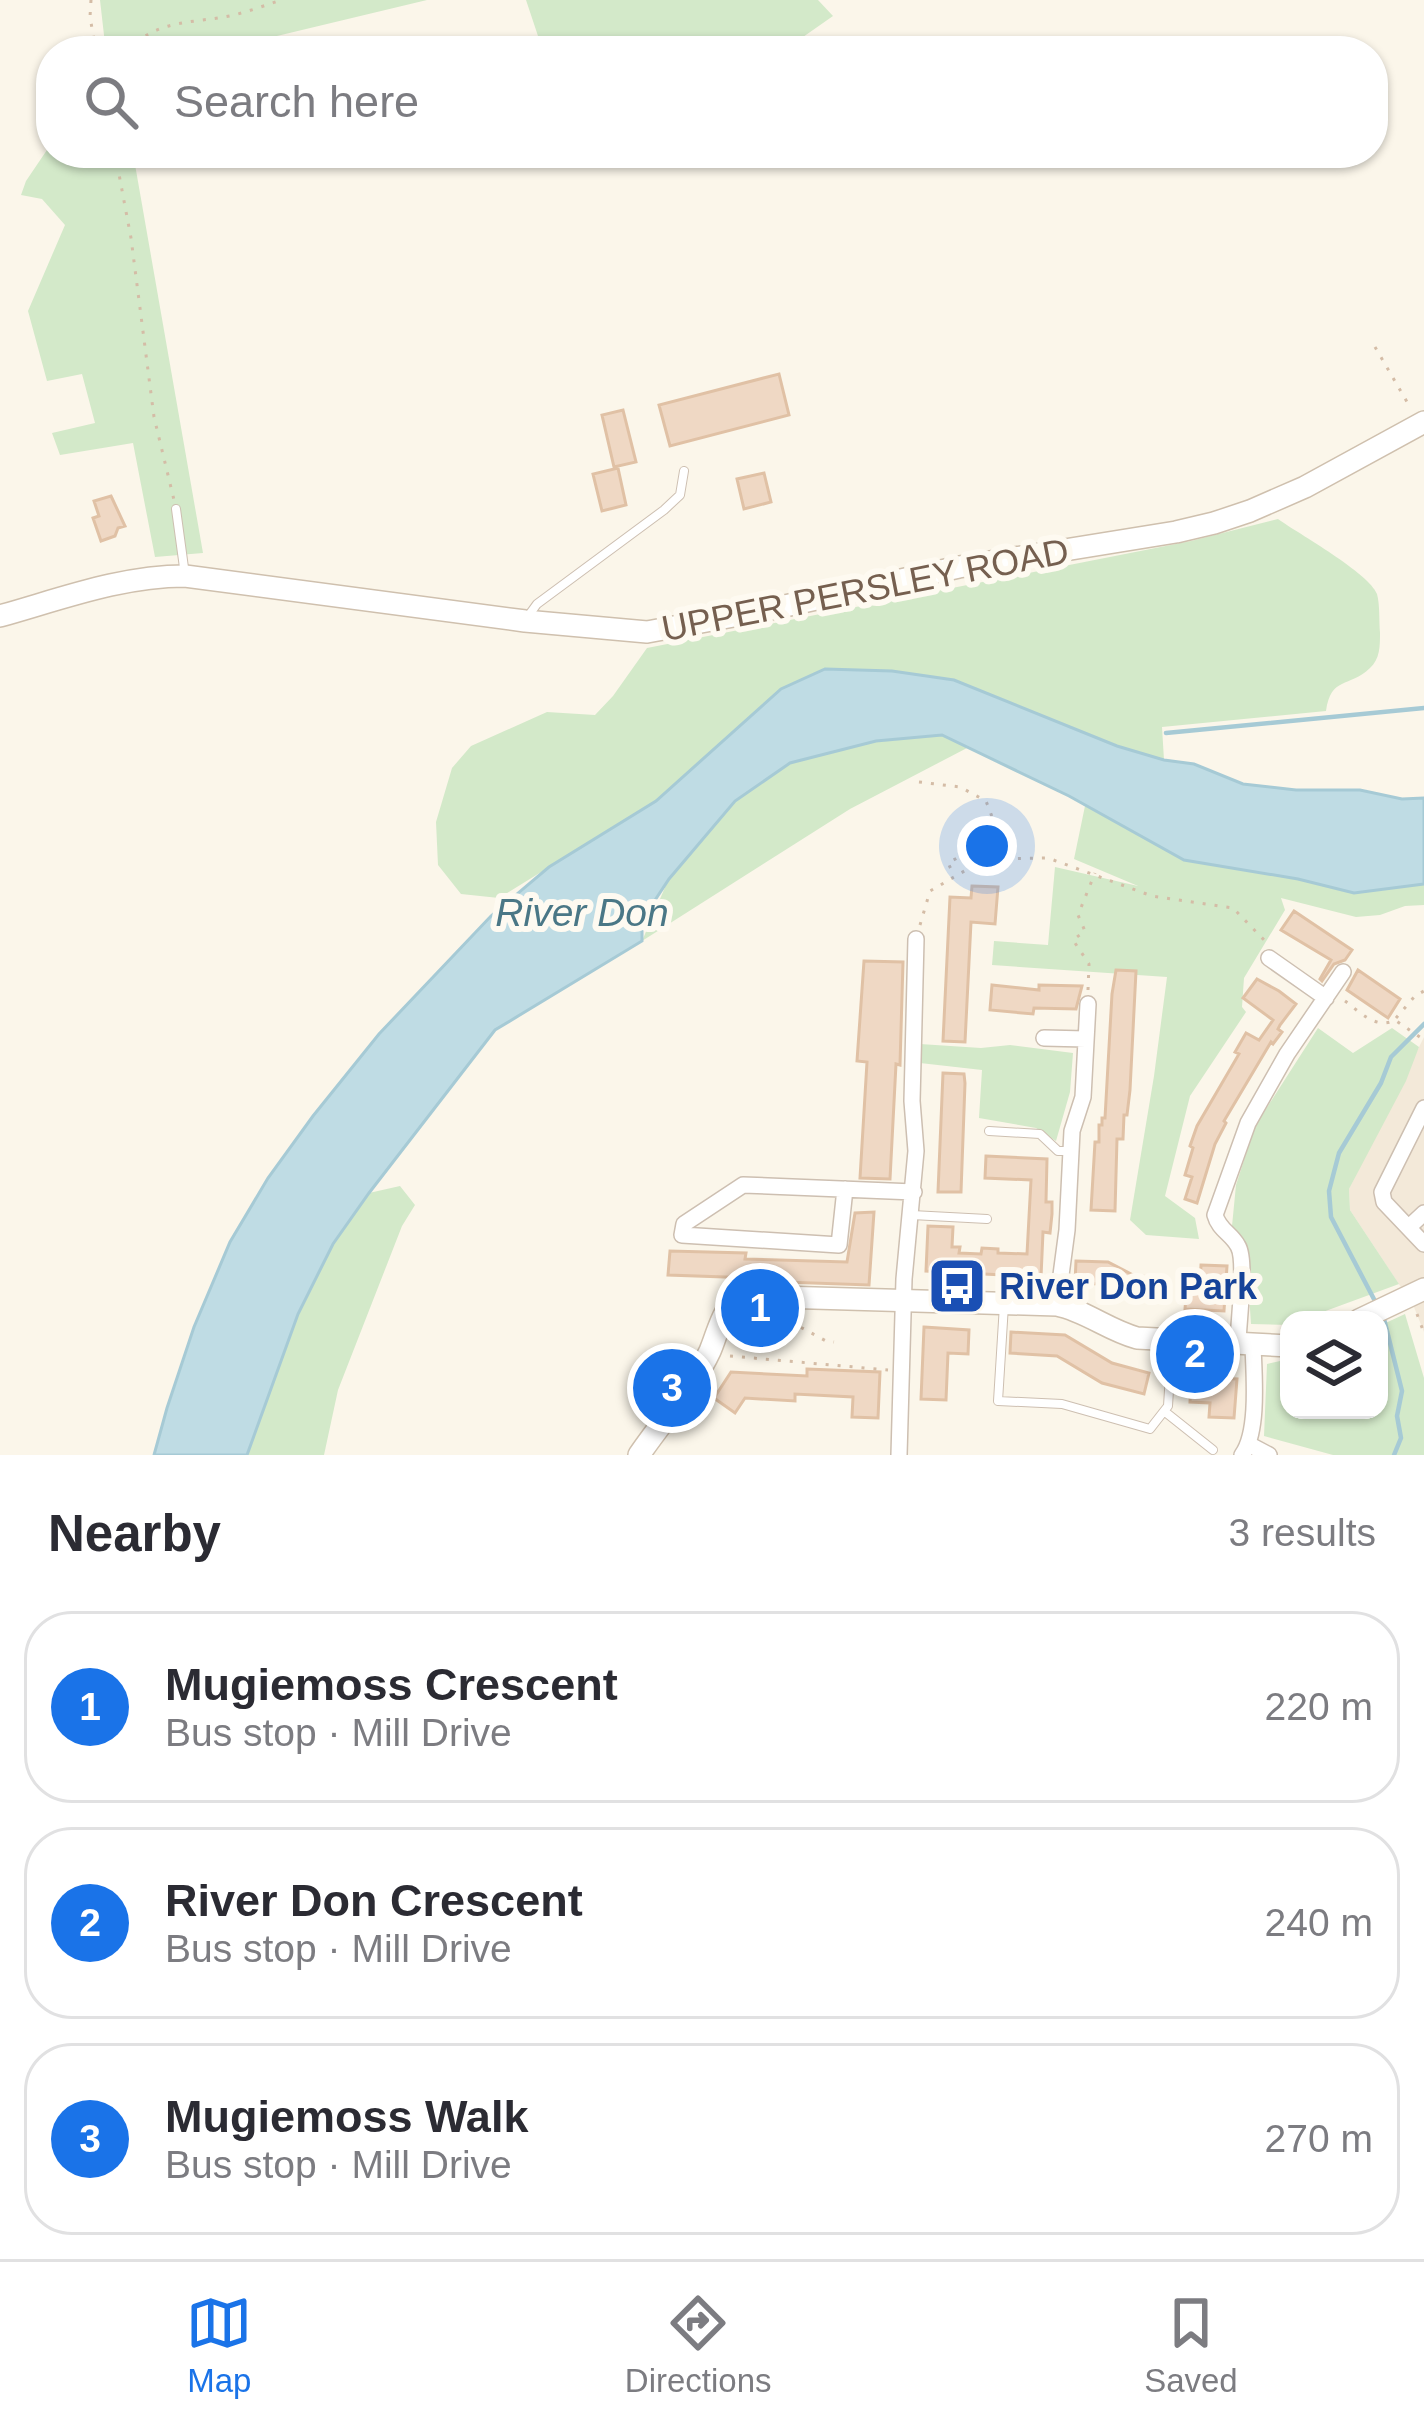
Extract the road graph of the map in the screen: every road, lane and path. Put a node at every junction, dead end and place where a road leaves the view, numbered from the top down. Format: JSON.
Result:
{"nodes":[{"id":1,"x":91,"y":0,"type":"edge"},
{"id":2,"x":281,"y":0,"type":"edge"},
{"id":3,"x":93,"y":36,"type":"edge"},
{"id":4,"x":143,"y":36,"type":"edge"},
{"id":5,"x":118,"y":168,"type":"edge"},
{"id":6,"x":1375,"y":347,"type":"dead end"},
{"id":7,"x":1422,"y":423,"type":"edge"},
{"id":8,"x":684,"y":471,"type":"dead end"},
{"id":9,"x":176,"y":509,"type":"joint"},
{"id":10,"x":185,"y":577,"type":"junction"},
{"id":11,"x":0,"y":616,"type":"edge"},
{"id":12,"x":525,"y":621,"type":"junction"},
{"id":13,"x":919,"y":782,"type":"dead end"},
{"id":14,"x":1095,"y":874,"type":"junction"},
{"id":15,"x":954,"y":877,"type":"junction"},
{"id":16,"x":916,"y":939,"type":"joint"},
{"id":17,"x":1269,"y":958,"type":"joint"},
{"id":18,"x":1335,"y":984,"type":"junction"},
{"id":19,"x":1424,"y":991,"type":"edge"},
{"id":20,"x":1088,"y":1004,"type":"joint"},
{"id":21,"x":1395,"y":1019,"type":"junction"},
{"id":22,"x":1044,"y":1038,"type":"dead end"},
{"id":23,"x":1086,"y":1039,"type":"junction"},
{"id":24,"x":1424,"y":1040,"type":"edge"},
{"id":25,"x":1424,"y":1108,"type":"edge"},
{"id":26,"x":989,"y":1131,"type":"dead end"},
{"id":27,"x":1071,"y":1151,"type":"junction"},
{"id":28,"x":845,"y":1189,"type":"junction"},
{"id":29,"x":914,"y":1192,"type":"junction"},
{"id":30,"x":1424,"y":1213,"type":"edge"},
{"id":31,"x":912,"y":1214,"type":"junction"},
{"id":32,"x":987,"y":1219,"type":"dead end"},
{"id":33,"x":1409,"y":1227,"type":"junction"},
{"id":34,"x":1424,"y":1244,"type":"edge"},
{"id":35,"x":1414,"y":1293,"type":"edge"},
{"id":36,"x":905,"y":1298,"type":"junction"},
{"id":37,"x":1004,"y":1304,"type":"junction"},
{"id":38,"x":1057,"y":1305,"type":"junction"},
{"id":39,"x":1377,"y":1311,"type":"edge"},
{"id":40,"x":786,"y":1314,"type":"dead end"},
{"id":41,"x":1172,"y":1341,"type":"junction"},
{"id":42,"x":834,"y":1342,"type":"dead end"},
{"id":43,"x":729,"y":1344,"type":"dead end"},
{"id":44,"x":1246,"y":1345,"type":"junction"},
{"id":45,"x":1280,"y":1346,"type":"edge"},
{"id":46,"x":901,"y":1372,"type":"junction"},
{"id":47,"x":1164,"y":1411,"type":"junction"},
{"id":48,"x":1213,"y":1450,"type":"dead end"},
{"id":49,"x":1246,"y":1450,"type":"edge"},
{"id":50,"x":639,"y":1455,"type":"edge"},
{"id":51,"x":899,"y":1455,"type":"edge"},
{"id":52,"x":1270,"y":1455,"type":"edge"}],
"edges":[{"from":1,"to":3,"type":"path"},
{"from":2,"to":4,"type":"path"},
{"from":5,"to":9,"type":"path"},
{"from":6,"to":7,"type":"path"},
{"from":7,"to":12,"type":"street","name":"UPPER PERSLEY ROAD"},
{"from":8,"to":12,"type":"lane"},
{"from":9,"to":10,"type":"lane"},
{"from":10,"to":11,"type":"street","name":"UPPER PERSLEY ROAD"},
{"from":10,"to":12,"type":"street","name":"UPPER PERSLEY ROAD"},
{"from":13,"to":15,"type":"path"},
{"from":14,"to":15,"type":"path"},
{"from":14,"to":17,"type":"path"},
{"from":14,"to":20,"type":"path"},
{"from":15,"to":16,"type":"path"},
{"from":16,"to":29,"type":"street"},
{"from":17,"to":18,"type":"street"},
{"from":18,"to":21,"type":"path"},
{"from":18,"to":44,"type":"street"},
{"from":19,"to":21,"type":"path"},
{"from":20,"to":23,"type":"street"},
{"from":21,"to":24,"type":"path"},
{"from":22,"to":23,"type":"street"},
{"from":23,"to":27,"type":"street"},
{"from":25,"to":33,"type":"street"},
{"from":26,"to":27,"type":"lane"},
{"from":27,"to":38,"type":"street"},
{"from":28,"to":28,"type":"street"},
{"from":28,"to":29,"type":"street"},
{"from":29,"to":31,"type":"street"},
{"from":30,"to":33,"type":"street"},
{"from":31,"to":32,"type":"lane"},
{"from":31,"to":36,"type":"street"},
{"from":33,"to":34,"type":"street"},
{"from":35,"to":39,"type":"street"},
{"from":36,"to":37,"type":"street"},
{"from":36,"to":46,"type":"street"},
{"from":36,"to":50,"type":"street"},
{"from":37,"to":38,"type":"street"},
{"from":37,"to":47,"type":"lane"},
{"from":38,"to":41,"type":"street"},
{"from":40,"to":42,"type":"path"},
{"from":41,"to":44,"type":"street"},
{"from":41,"to":47,"type":"lane"},
{"from":43,"to":46,"type":"path"},
{"from":44,"to":45,"type":"street"},
{"from":44,"to":49,"type":"street"},
{"from":46,"to":51,"type":"street"},
{"from":47,"to":48,"type":"lane"},
{"from":49,"to":52,"type":"street"}]}
